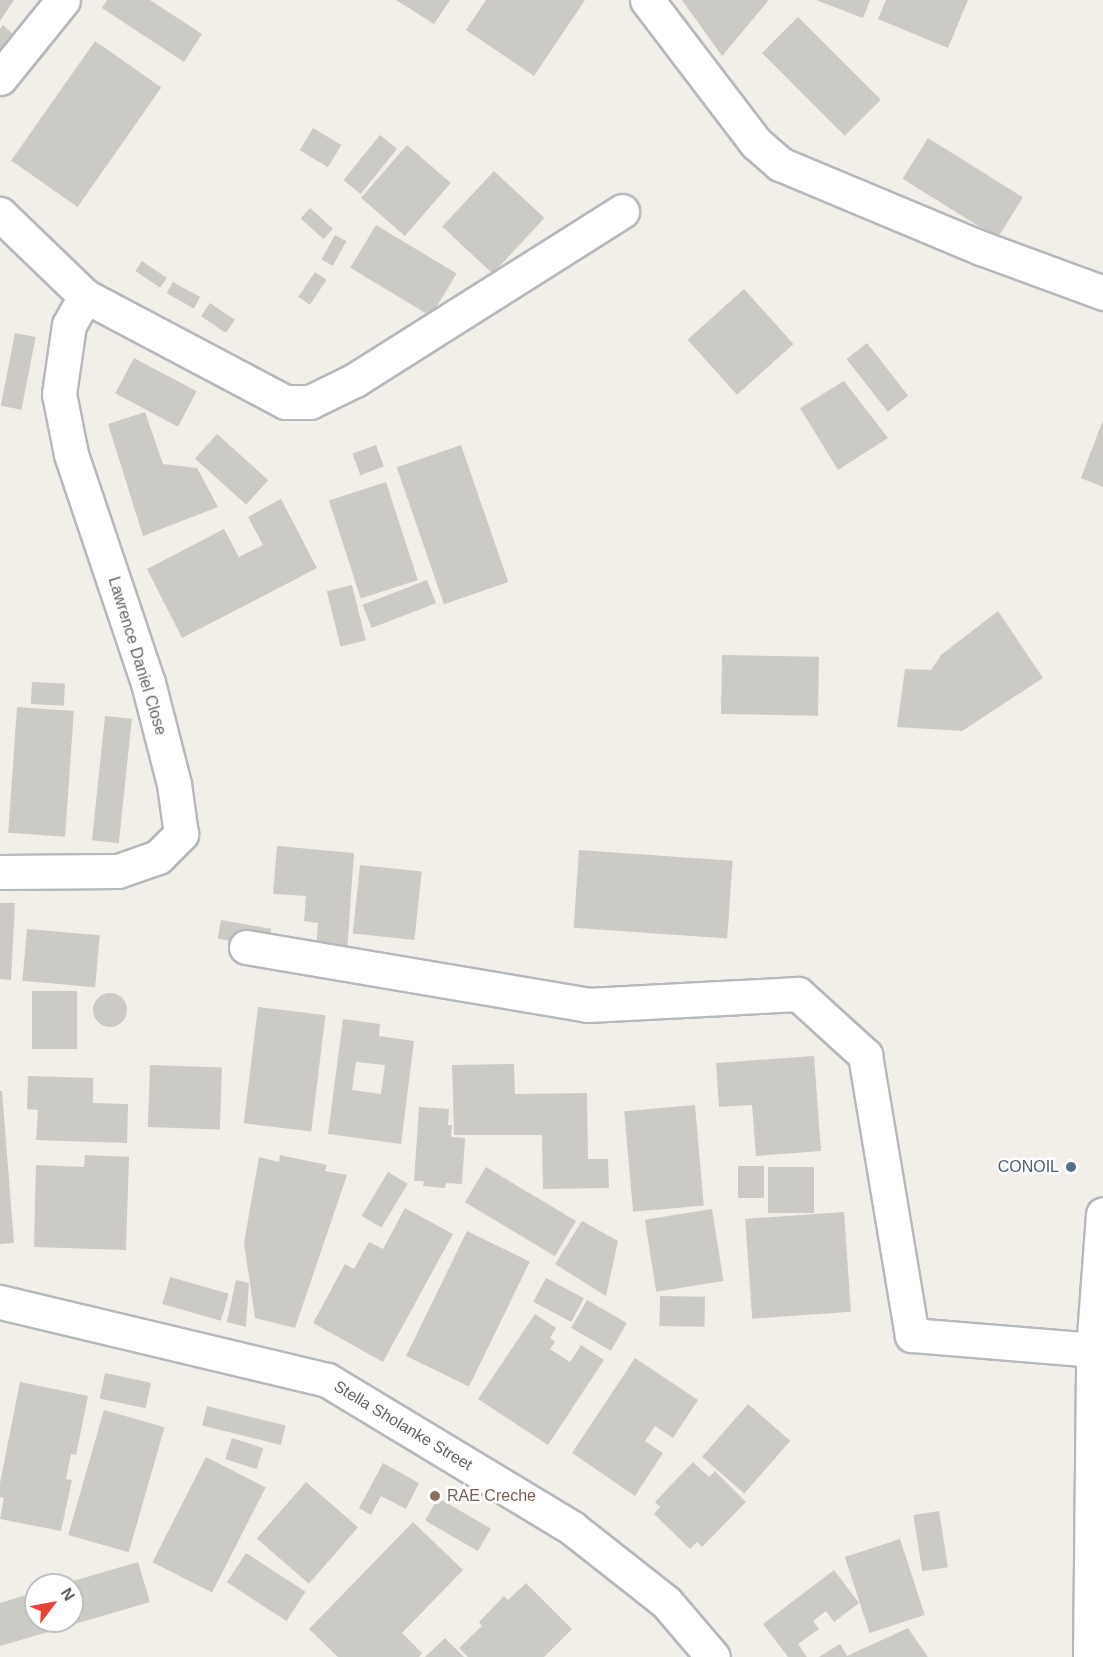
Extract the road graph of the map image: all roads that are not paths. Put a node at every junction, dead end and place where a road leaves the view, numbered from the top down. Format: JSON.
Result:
{"nodes":[{"id":1,"x":63,"y":0,"type":"edge"},
{"id":2,"x":647,"y":0,"type":"edge"},
{"id":3,"x":0,"y":78,"type":"edge"},
{"id":4,"x":622,"y":211,"type":"dead end"},
{"id":5,"x":0,"y":214,"type":"edge"},
{"id":6,"x":1103,"y":293,"type":"edge"},
{"id":7,"x":85,"y":296,"type":"junction"},
{"id":8,"x":0,"y":872,"type":"edge"},
{"id":9,"x":246,"y":947,"type":"dead end"},
{"id":10,"x":1103,"y":1214,"type":"edge"},
{"id":11,"x":0,"y":1302,"type":"edge"},
{"id":12,"x":1093,"y":1350,"type":"junction"},
{"id":13,"x":713,"y":1657,"type":"edge"},
{"id":14,"x":1089,"y":1657,"type":"edge"}],
"edges":[{"from":1,"to":3,"type":"street"},
{"from":2,"to":6,"type":"street"},
{"from":4,"to":7,"type":"street"},
{"from":5,"to":7,"type":"street"},
{"from":7,"to":8,"type":"street","name":"Lawrence Daniel Close"},
{"from":9,"to":12,"type":"street"},
{"from":10,"to":12,"type":"street"},
{"from":11,"to":13,"type":"street","name":"Stella Sholanke Street"},
{"from":12,"to":14,"type":"street"}]}
